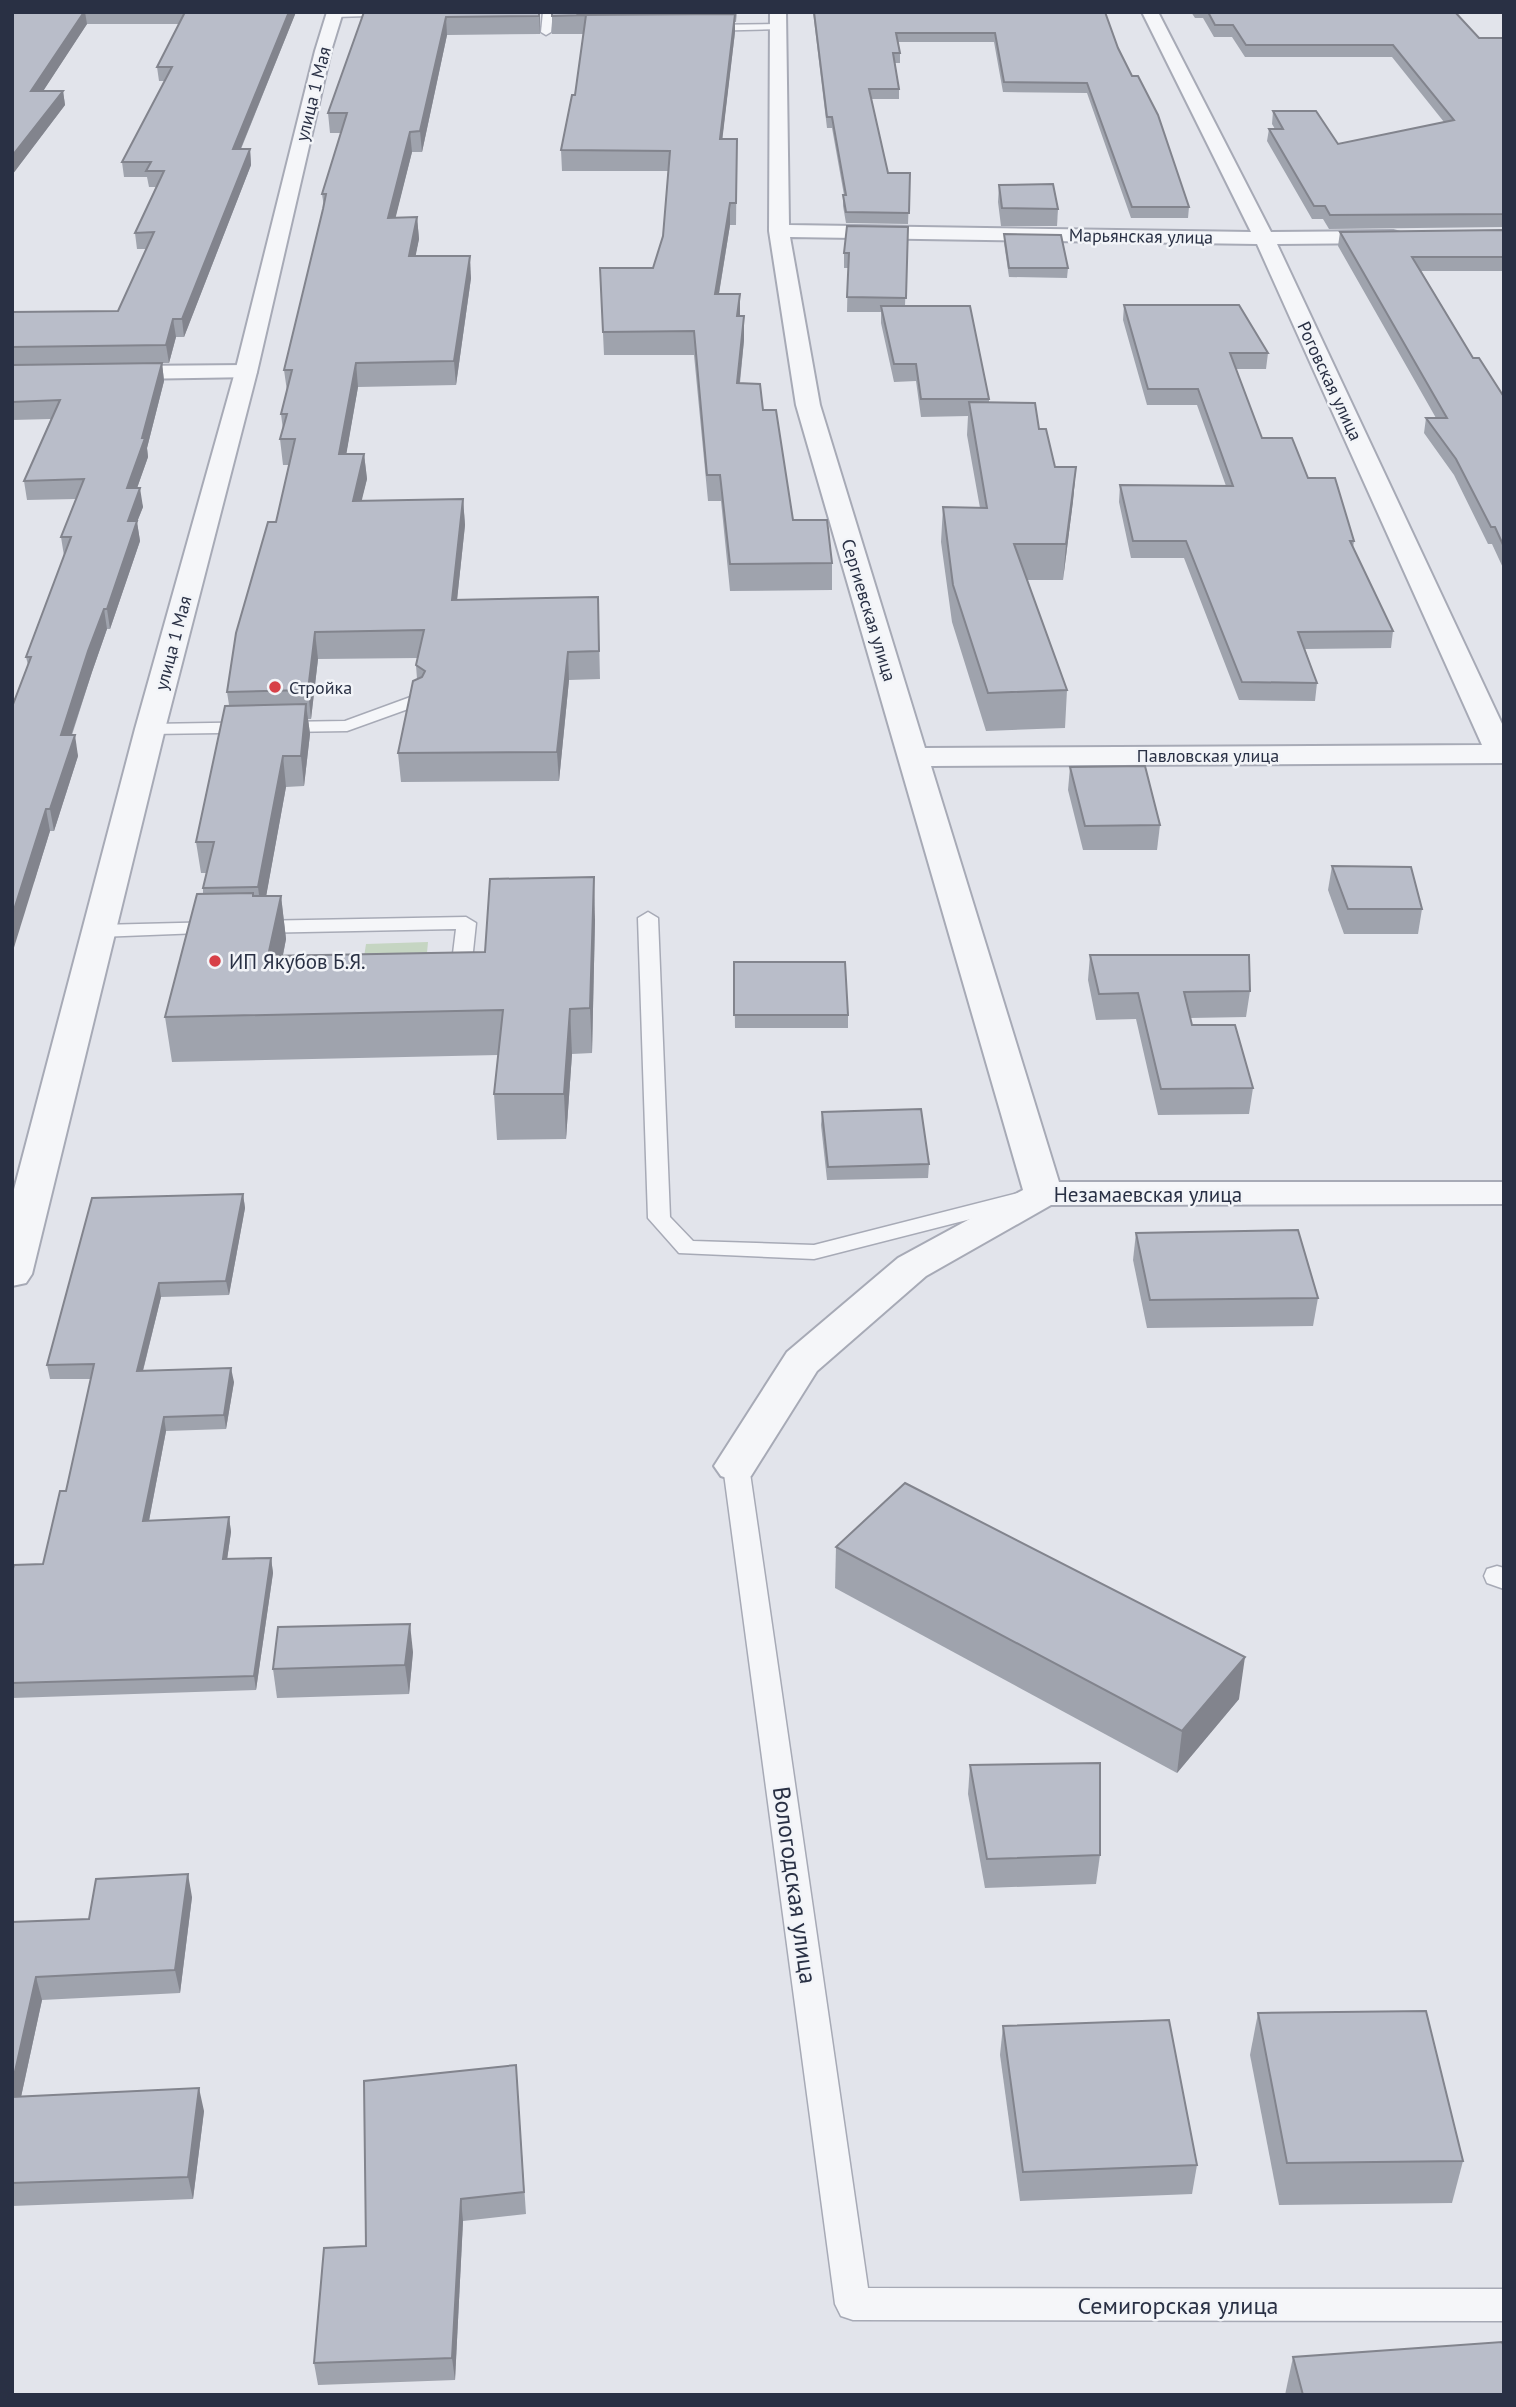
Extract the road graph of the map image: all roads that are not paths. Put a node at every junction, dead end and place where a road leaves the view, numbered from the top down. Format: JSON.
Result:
{"nodes":[{"id":1,"x":548,"y":12,"type":"edge"},
{"id":2,"x":1150,"y":12,"type":"edge"},
{"id":3,"x":335,"y":13,"type":"edge"},
{"id":4,"x":369,"y":13,"type":"edge"},
{"id":5,"x":778,"y":20,"type":"edge"},
{"id":6,"x":699,"y":28,"type":"edge"},
{"id":7,"x":546,"y":32,"type":"dead end"},
{"id":8,"x":779,"y":231,"type":"junction"},
{"id":9,"x":1411,"y":236,"type":"edge"},
{"id":10,"x":1264,"y":238,"type":"junction"},
{"id":11,"x":246,"y":372,"type":"junction"},
{"id":12,"x":12,"y":374,"type":"edge"},
{"id":13,"x":416,"y":700,"type":"edge"},
{"id":14,"x":150,"y":729,"type":"junction"},
{"id":15,"x":1503,"y":754,"type":"edge"},
{"id":16,"x":913,"y":757,"type":"junction"},
{"id":17,"x":648,"y":918,"type":"dead end"},
{"id":18,"x":99,"y":931,"type":"junction"},
{"id":19,"x":461,"y":970,"type":"edge"},
{"id":20,"x":1504,"y":1193,"type":"edge"},
{"id":21,"x":1043,"y":1194,"type":"junction"},
{"id":22,"x":12,"y":1275,"type":"edge"},
{"id":23,"x":736,"y":1466,"type":"joint"},
{"id":24,"x":853,"y":2304,"type":"joint"},
{"id":25,"x":1504,"y":2305,"type":"edge"}],
"edges":[{"from":1,"to":7,"type":"lane"},
{"from":2,"to":10,"type":"street","name":"Роговская улица"},
{"from":3,"to":4,"type":"lane"},
{"from":3,"to":11,"type":"street","name":"улица 1 Мая"},
{"from":5,"to":6,"type":"lane"},
{"from":5,"to":8,"type":"street","name":"Сергиевская улица"},
{"from":8,"to":10,"type":"street","name":"Марьянская улица"},
{"from":8,"to":16,"type":"street","name":"Сергиевская улица"},
{"from":9,"to":10,"type":"street","name":"Марьянская улица"},
{"from":10,"to":15,"type":"street","name":"Роговская улица"},
{"from":11,"to":12,"type":"street"},
{"from":11,"to":14,"type":"street","name":"улица 1 Мая"},
{"from":13,"to":14,"type":"lane"},
{"from":14,"to":18,"type":"street","name":"улица 1 Мая"},
{"from":15,"to":16,"type":"street","name":"Павловская улица"},
{"from":16,"to":21,"type":"street","name":"Сергиевская улица"},
{"from":17,"to":21,"type":"lane"},
{"from":18,"to":19,"type":"lane"},
{"from":18,"to":22,"type":"street","name":"улица 1 Мая"},
{"from":20,"to":21,"type":"street","name":"Незамаевская улица"},
{"from":21,"to":23,"type":"street","name":"Незамаевская улица"},
{"from":23,"to":24,"type":"lane","name":"Вологодская улица"},
{"from":24,"to":25,"type":"lane","name":"Семигорская улица"}]}
